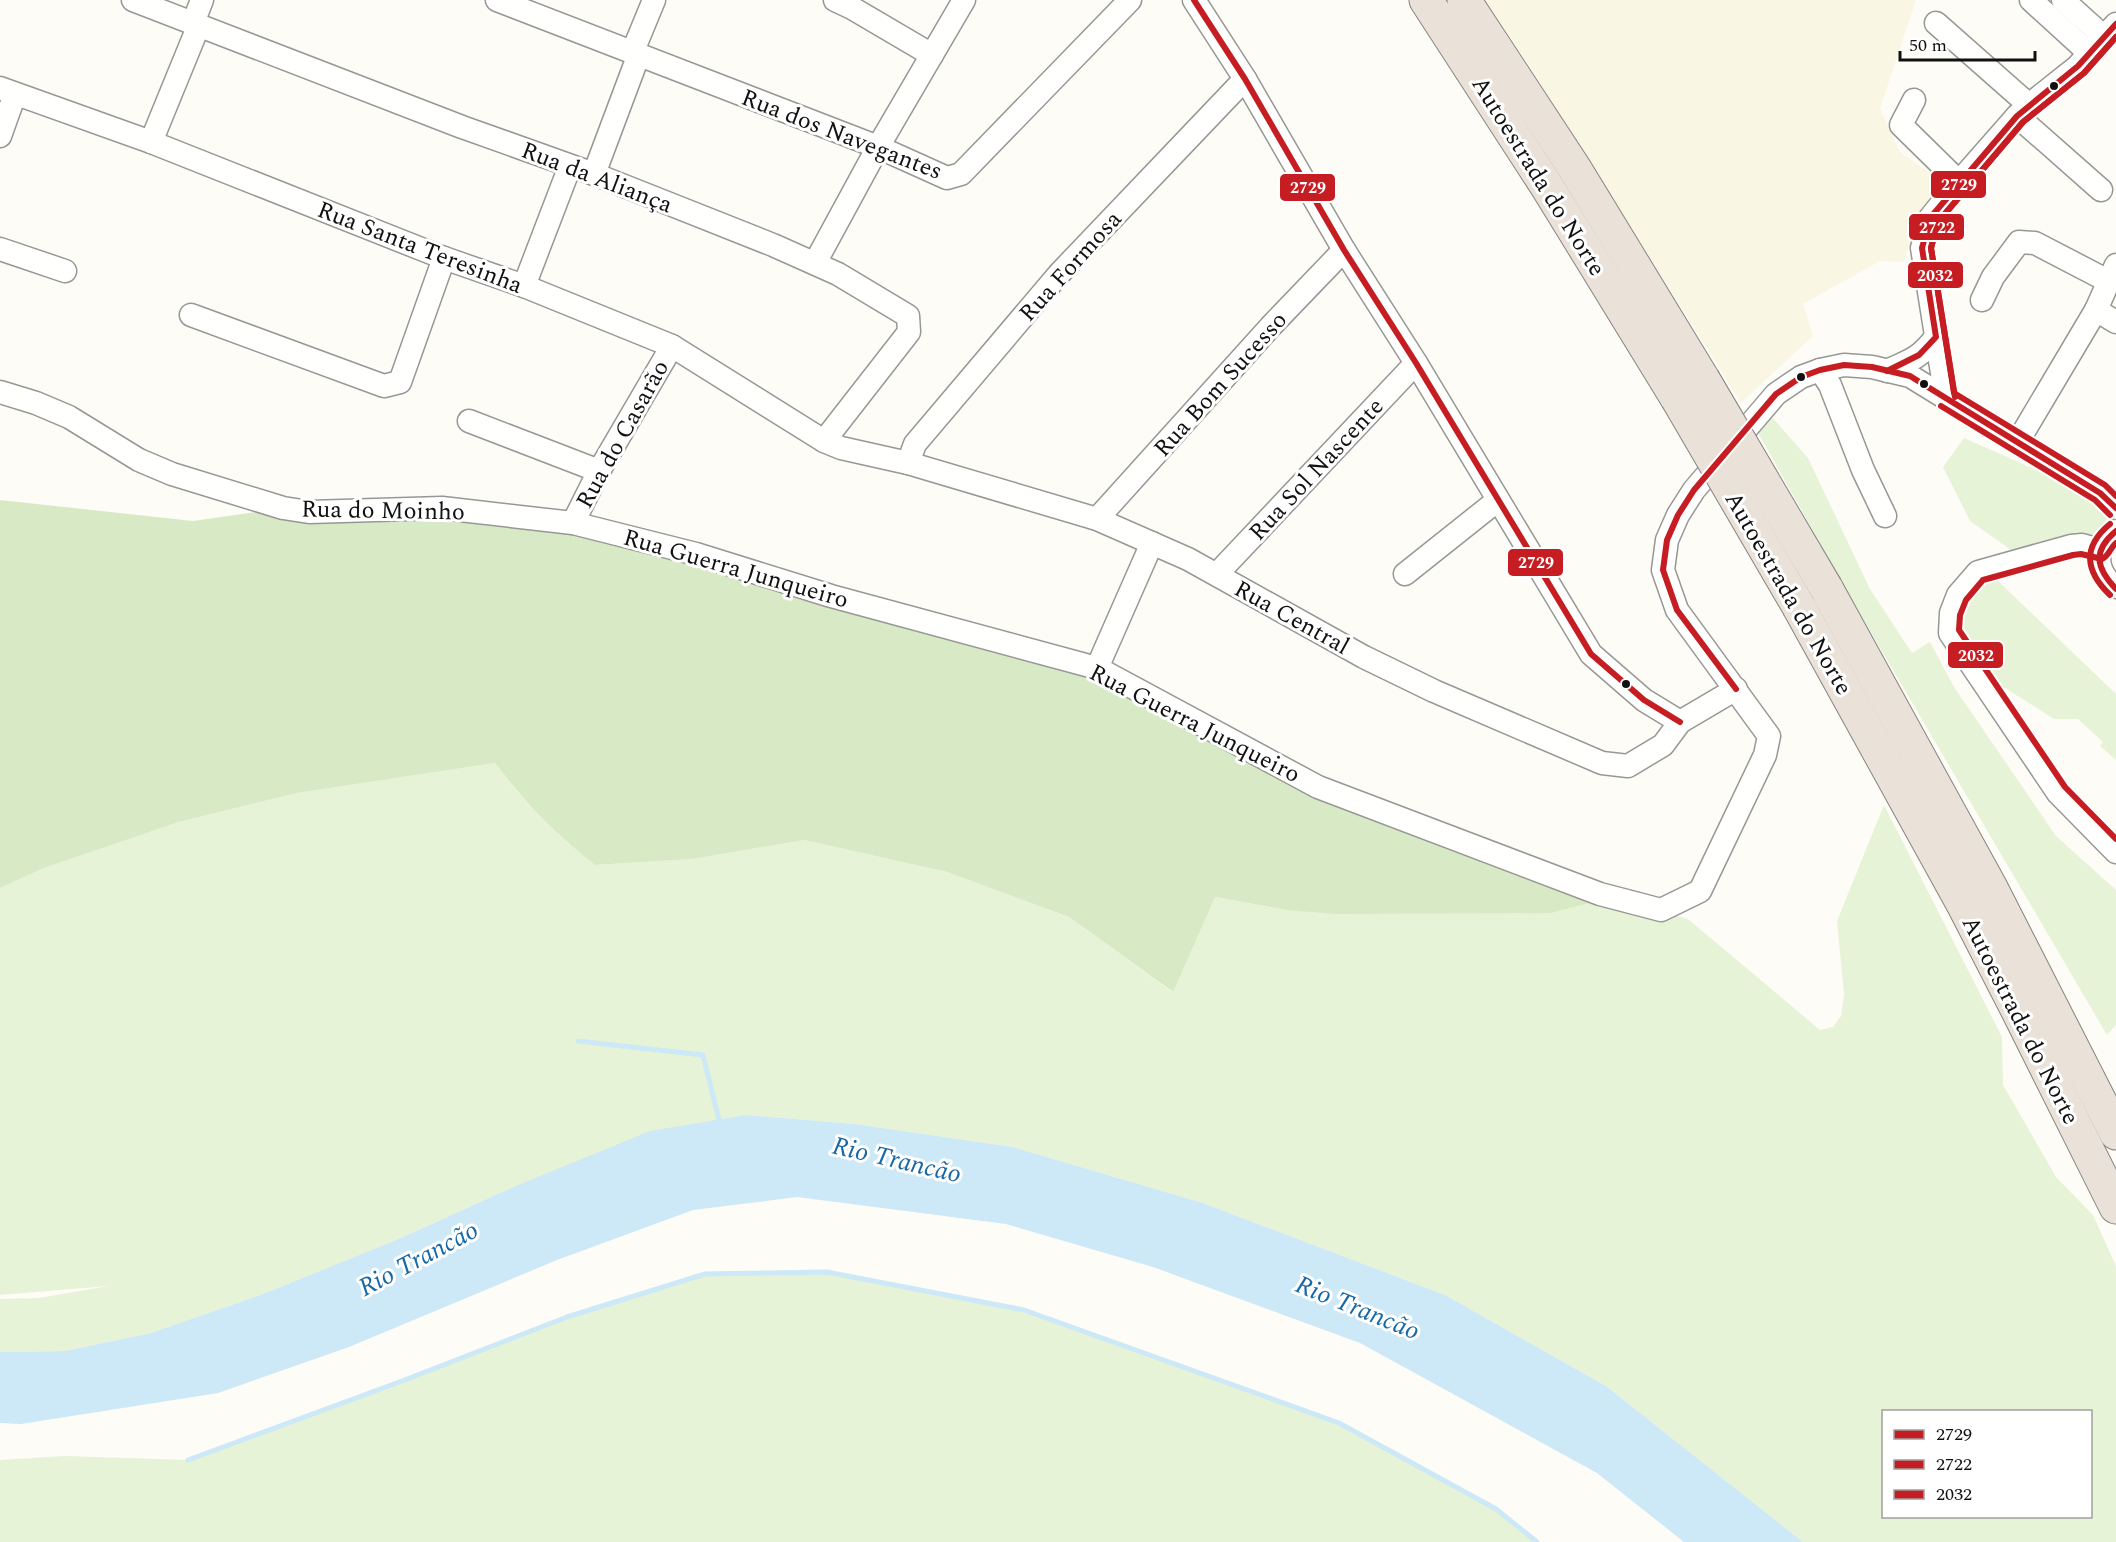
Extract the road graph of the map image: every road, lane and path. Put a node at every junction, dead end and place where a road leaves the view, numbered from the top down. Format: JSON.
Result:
{"nodes":[{"id":1,"x":133,"y":0,"type":"edge"},
{"id":2,"x":202,"y":0,"type":"edge"},
{"id":3,"x":497,"y":0,"type":"edge"},
{"id":4,"x":654,"y":0,"type":"edge"},
{"id":5,"x":835,"y":0,"type":"edge"},
{"id":6,"x":964,"y":0,"type":"edge"},
{"id":7,"x":1130,"y":0,"type":"edge"},
{"id":8,"x":1194,"y":0,"type":"edge"},
{"id":9,"x":1426,"y":0,"type":"edge"},
{"id":10,"x":1464,"y":0,"type":"edge"},
{"id":11,"x":2031,"y":0,"type":"edge"},
{"id":12,"x":2063,"y":0,"type":"edge"},
{"id":13,"x":193,"y":23,"type":"junction"},
{"id":14,"x":1936,"y":23,"type":"dead end"},
{"id":15,"x":2103,"y":38,"type":"edge"},
{"id":16,"x":636,"y":53,"type":"junction"},
{"id":17,"x":932,"y":55,"type":"junction"},
{"id":18,"x":1245,"y":79,"type":"junction"},
{"id":19,"x":8,"y":91,"type":"edge"},
{"id":20,"x":1914,"y":100,"type":"dead end"},
{"id":21,"x":2023,"y":110,"type":"junction"},
{"id":22,"x":0,"y":136,"type":"edge"},
{"id":23,"x":151,"y":142,"type":"junction"},
{"id":24,"x":878,"y":147,"type":"junction"},
{"id":25,"x":570,"y":166,"type":"junction"},
{"id":26,"x":594,"y":174,"type":"junction"},
{"id":27,"x":1959,"y":182,"type":"junction"},
{"id":28,"x":2101,"y":190,"type":"dead end"},
{"id":29,"x":0,"y":249,"type":"edge"},
{"id":30,"x":1344,"y":250,"type":"junction"},
{"id":31,"x":444,"y":258,"type":"junction"},
{"id":32,"x":815,"y":262,"type":"junction"},
{"id":33,"x":65,"y":271,"type":"dead end"},
{"id":34,"x":2112,"y":273,"type":"edge"},
{"id":35,"x":524,"y":286,"type":"junction"},
{"id":36,"x":1982,"y":300,"type":"dead end"},
{"id":37,"x":2096,"y":310,"type":"junction"},
{"id":38,"x":191,"y":315,"type":"dead end"},
{"id":39,"x":2116,"y":322,"type":"edge"},
{"id":40,"x":1936,"y":337,"type":"junction"},
{"id":41,"x":672,"y":346,"type":"junction"},
{"id":42,"x":1416,"y":363,"type":"junction"},
{"id":43,"x":1820,"y":370,"type":"junction"},
{"id":44,"x":1887,"y":371,"type":"junction"},
{"id":45,"x":0,"y":392,"type":"edge"},
{"id":46,"x":1946,"y":398,"type":"junction"},
{"id":47,"x":469,"y":421,"type":"dead end"},
{"id":48,"x":824,"y":441,"type":"junction"},
{"id":49,"x":2017,"y":443,"type":"junction"},
{"id":50,"x":908,"y":463,"type":"junction"},
{"id":51,"x":599,"y":471,"type":"junction"},
{"id":52,"x":1498,"y":500,"type":"junction"},
{"id":53,"x":2116,"y":508,"type":"edge"},
{"id":54,"x":1885,"y":516,"type":"dead end"},
{"id":55,"x":1097,"y":519,"type":"junction"},
{"id":56,"x":573,"y":523,"type":"junction"},
{"id":57,"x":2116,"y":531,"type":"edge"},
{"id":58,"x":1152,"y":543,"type":"junction"},
{"id":59,"x":2100,"y":550,"type":"junction"},
{"id":60,"x":1217,"y":574,"type":"junction"},
{"id":61,"x":1405,"y":574,"type":"dead end"},
{"id":62,"x":2113,"y":586,"type":"edge"},
{"id":63,"x":1097,"y":668,"type":"junction"},
{"id":64,"x":1736,"y":689,"type":"junction"},
{"id":65,"x":1680,"y":722,"type":"junction"},
{"id":66,"x":2116,"y":852,"type":"edge"},
{"id":67,"x":2116,"y":1132,"type":"edge"},
{"id":68,"x":2116,"y":1207,"type":"edge"}],
"edges":[{"from":1,"to":13,"type":"street","name":"Rua da Aliança"},
{"from":2,"to":13,"type":"street"},
{"from":3,"to":16,"type":"street","name":"Rua dos Navegantes"},
{"from":4,"to":16,"type":"street"},
{"from":5,"to":17,"type":"street"},
{"from":6,"to":17,"type":"street"},
{"from":7,"to":24,"type":"street","name":"Rua dos Navegantes"},
{"from":8,"to":18,"type":"street"},
{"from":9,"to":68,"type":"highway","name":"Autoestrada do Norte","bridge":true},
{"from":10,"to":67,"type":"highway","name":"Autoestrada do Norte","bridge":true},
{"from":11,"to":15,"type":"street"},
{"from":12,"to":15,"type":"street"},
{"from":13,"to":23,"type":"street"},
{"from":13,"to":25,"type":"street","name":"Rua da Aliança"},
{"from":14,"to":21,"type":"street"},
{"from":15,"to":21,"type":"street"},
{"from":16,"to":24,"type":"street","name":"Rua dos Navegantes"},
{"from":16,"to":26,"type":"street"},
{"from":17,"to":24,"type":"street"},
{"from":18,"to":30,"type":"street"},
{"from":18,"to":50,"type":"street","name":"Rua Formosa"},
{"from":19,"to":22,"type":"street"},
{"from":19,"to":23,"type":"street","name":"Rua Santa Teresinha"},
{"from":20,"to":27,"type":"street"},
{"from":21,"to":27,"type":"street"},
{"from":21,"to":28,"type":"street"},
{"from":23,"to":31,"type":"street","name":"Rua Santa Teresinha"},
{"from":24,"to":32,"type":"street"},
{"from":25,"to":26,"type":"street","name":"Rua da Aliança"},
{"from":25,"to":35,"type":"street"},
{"from":26,"to":32,"type":"street","name":"Rua da Aliança"},
{"from":27,"to":40,"type":"street"},
{"from":29,"to":33,"type":"street"},
{"from":30,"to":42,"type":"street"},
{"from":30,"to":55,"type":"street","name":"Rua Bom Sucesso"},
{"from":31,"to":35,"type":"street","name":"Rua Santa Teresinha"},
{"from":31,"to":38,"type":"street"},
{"from":32,"to":48,"type":"street","name":"Rua da Aliança"},
{"from":34,"to":36,"type":"street"},
{"from":34,"to":37,"type":"street"},
{"from":35,"to":41,"type":"street","name":"Rua Santa Teresinha"},
{"from":37,"to":39,"type":"street"},
{"from":37,"to":49,"type":"street"},
{"from":40,"to":44,"type":"street"},
{"from":40,"to":46,"type":"street"},
{"from":41,"to":48,"type":"street","name":"Rua Santa Teresinha"},
{"from":41,"to":51,"type":"street","name":"Rua do Casarão"},
{"from":42,"to":52,"type":"street"},
{"from":42,"to":60,"type":"street","name":"Rua Sol Nascente"},
{"from":43,"to":44,"type":"street"},
{"from":43,"to":54,"type":"street"},
{"from":43,"to":64,"type":"street"},
{"from":44,"to":46,"type":"street"},
{"from":45,"to":56,"type":"street","name":"Rua do Moinho"},
{"from":46,"to":49,"type":"street"},
{"from":47,"to":51,"type":"street"},
{"from":48,"to":50,"type":"street","name":"Rua Central"},
{"from":49,"to":53,"type":"street"},
{"from":50,"to":55,"type":"street","name":"Rua Central"},
{"from":51,"to":56,"type":"street","name":"Rua do Casarão"},
{"from":52,"to":61,"type":"street"},
{"from":52,"to":65,"type":"street"},
{"from":55,"to":58,"type":"street","name":"Rua Central"},
{"from":56,"to":63,"type":"street","name":"Rua Guerra Junqueiro"},
{"from":57,"to":59,"type":"street"},
{"from":58,"to":60,"type":"street","name":"Rua Central"},
{"from":58,"to":63,"type":"street"},
{"from":59,"to":62,"type":"street"},
{"from":59,"to":66,"type":"street"},
{"from":60,"to":65,"type":"street","name":"Rua Central"},
{"from":63,"to":64,"type":"street","name":"Rua Guerra Junqueiro"},
{"from":64,"to":65,"type":"street","name":"Rua Central"}]}
